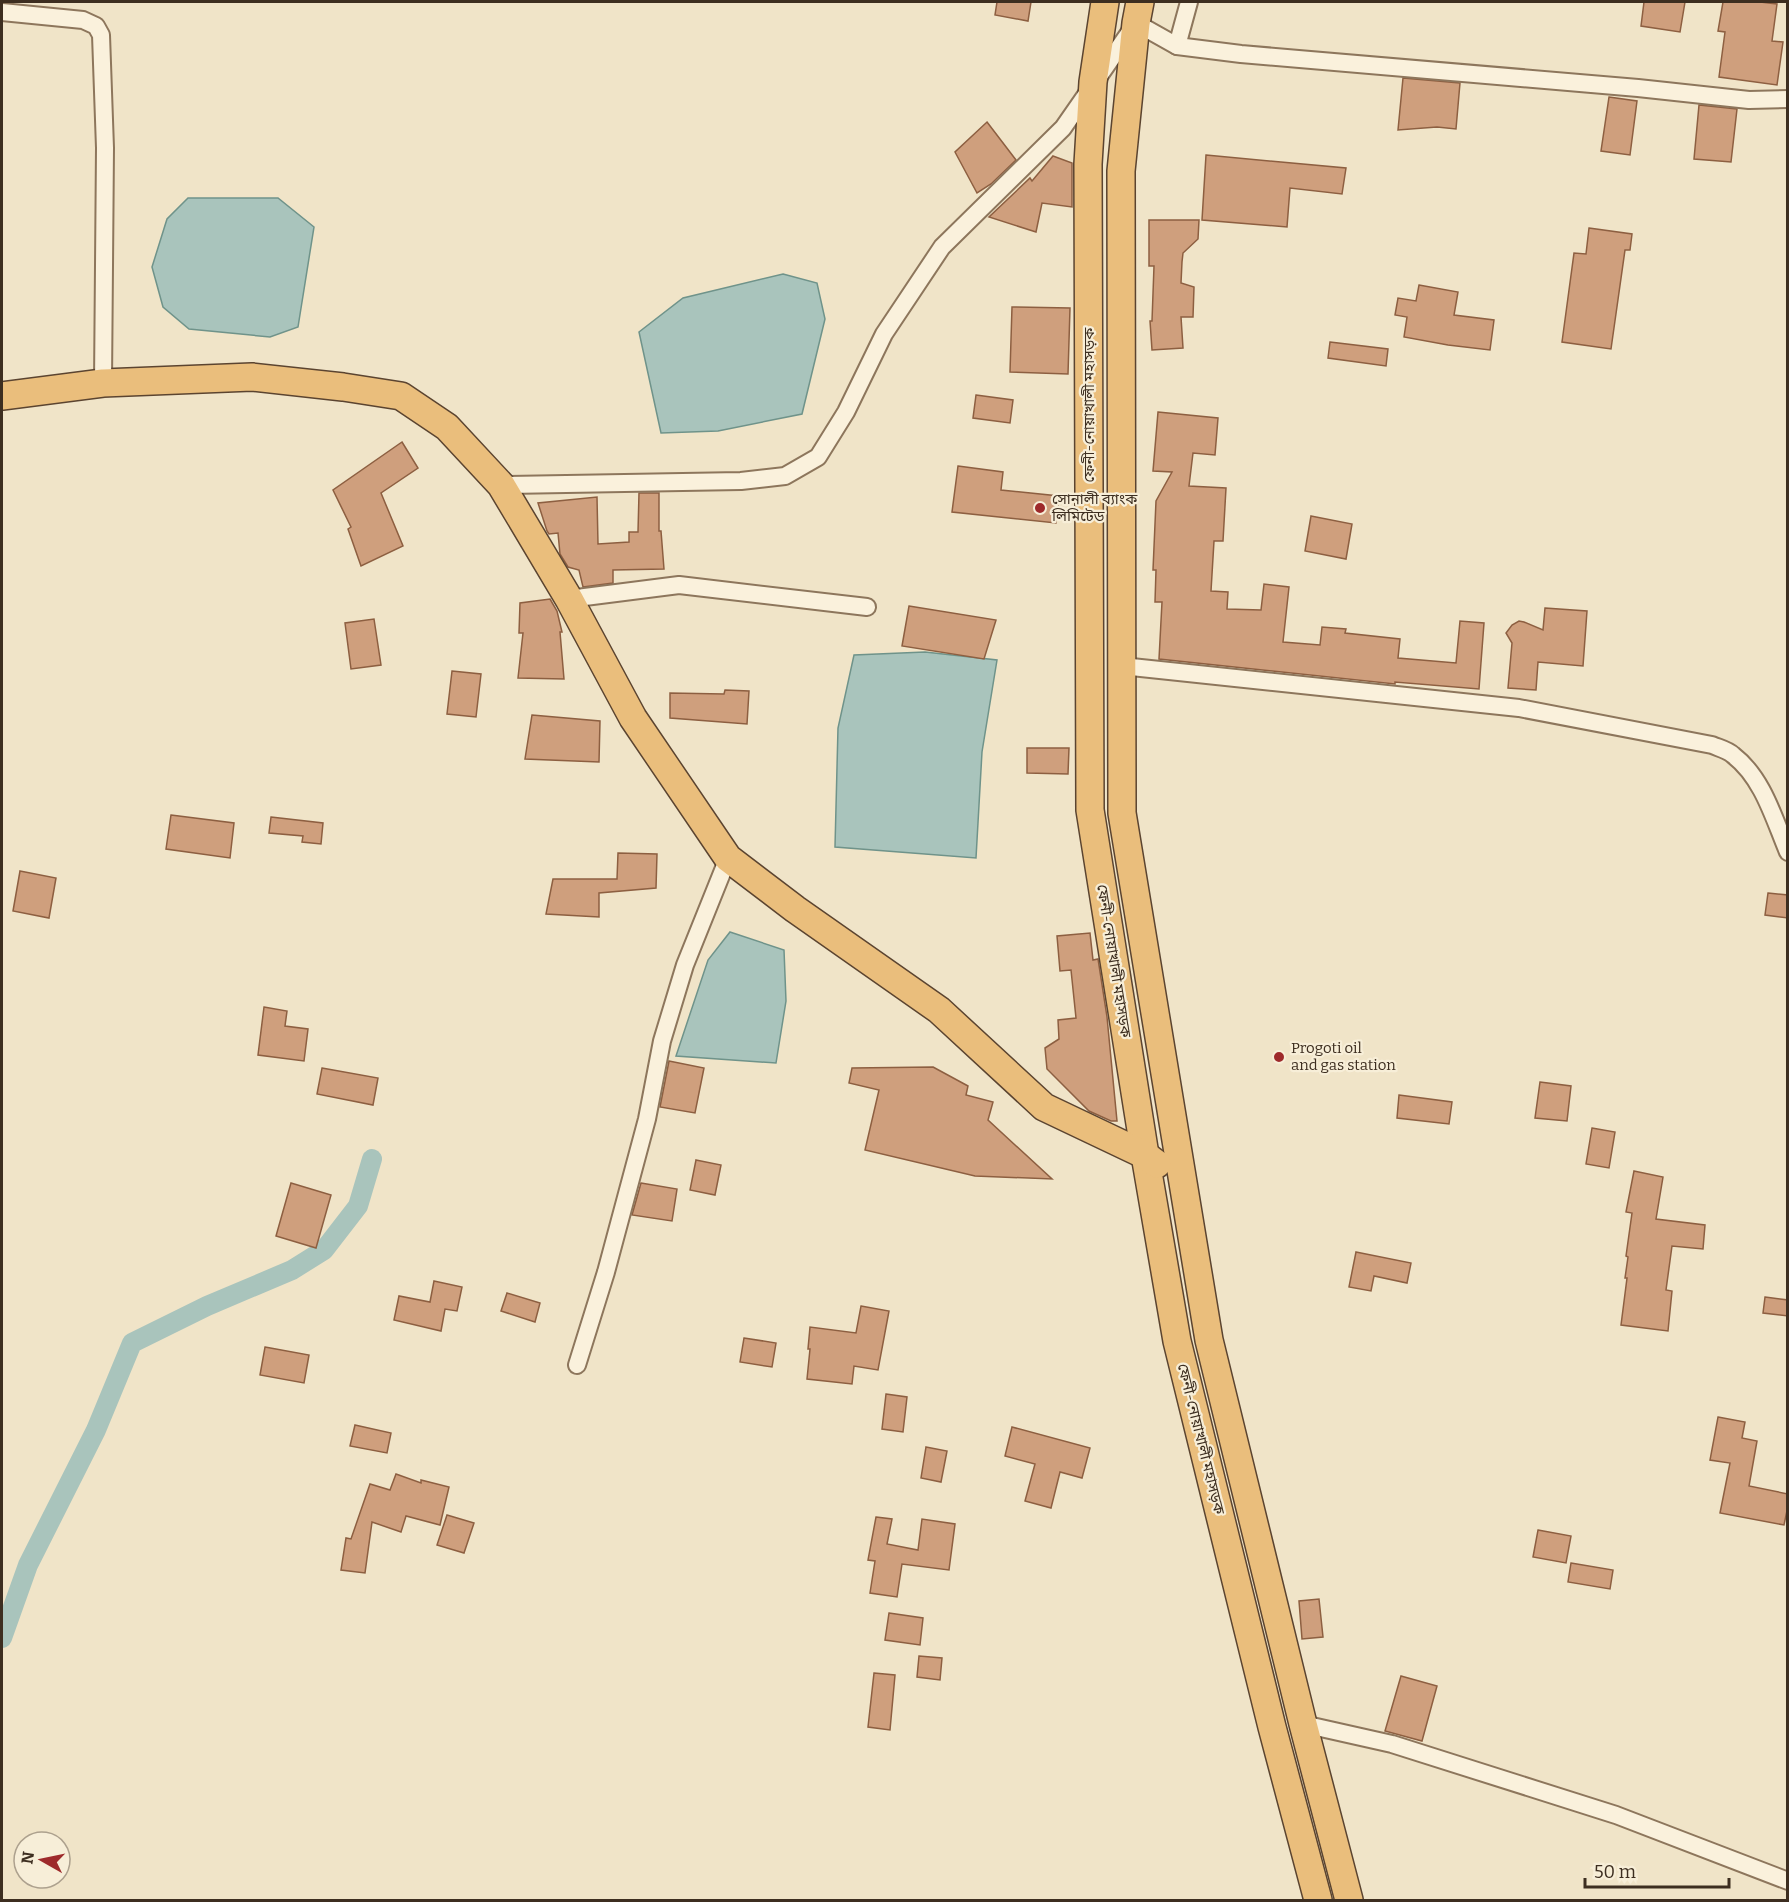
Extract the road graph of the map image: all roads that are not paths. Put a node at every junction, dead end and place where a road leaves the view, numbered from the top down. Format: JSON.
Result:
{"nodes":[{"id":1,"x":1106,"y":2,"type":"edge"},
{"id":2,"x":1189,"y":2,"type":"edge"},
{"id":3,"x":2,"y":12,"type":"edge"},
{"id":4,"x":1138,"y":12,"type":"edge"},
{"id":5,"x":1177,"y":45,"type":"junction"},
{"id":6,"x":1093,"y":82,"type":"junction"},
{"id":7,"x":1788,"y":99,"type":"edge"},
{"id":8,"x":103,"y":383,"type":"junction"},
{"id":9,"x":2,"y":396,"type":"edge"},
{"id":10,"x":501,"y":485,"type":"junction"},
{"id":11,"x":569,"y":599,"type":"junction"},
{"id":12,"x":867,"y":606,"type":"dead end"},
{"id":13,"x":1122,"y":666,"type":"junction"},
{"id":14,"x":1788,"y":852,"type":"edge"},
{"id":15,"x":728,"y":858,"type":"junction"},
{"id":16,"x":1145,"y":1155,"type":"junction"},
{"id":17,"x":1183,"y":1182,"type":"junction"},
{"id":18,"x":577,"y":1365,"type":"dead end"},
{"id":19,"x":1303,"y":1724,"type":"junction"},
{"id":20,"x":1788,"y":1881,"type":"edge"},
{"id":21,"x":1318,"y":1900,"type":"edge"},
{"id":22,"x":1350,"y":1900,"type":"edge"}],
"edges":[{"from":1,"to":6,"type":"highway","name":"ফেনী-নোয়াখালী মহাসড়ক"},
{"from":2,"to":5,"type":"street"},
{"from":3,"to":8,"type":"street"},
{"from":4,"to":5,"type":"street"},
{"from":4,"to":6,"type":"street"},
{"from":4,"to":13,"type":"highway","name":"ফেনী-নোয়াখালী মহাসড়ক"},
{"from":5,"to":7,"type":"street"},
{"from":6,"to":10,"type":"street"},
{"from":6,"to":16,"type":"highway","name":"ফেনী-নোয়াখালী মহাসড়ক"},
{"from":8,"to":9,"type":"highway"},
{"from":8,"to":10,"type":"highway"},
{"from":10,"to":11,"type":"highway"},
{"from":11,"to":12,"type":"street"},
{"from":11,"to":15,"type":"highway"},
{"from":13,"to":14,"type":"street"},
{"from":13,"to":17,"type":"highway","name":"ফেনী-নোয়াখালী মহাসড়ক"},
{"from":15,"to":16,"type":"highway"},
{"from":15,"to":18,"type":"street"},
{"from":16,"to":17,"type":"highway"},
{"from":16,"to":21,"type":"highway","name":"ফেনী-নোয়াখালী মহাসড়ক"},
{"from":17,"to":19,"type":"highway","name":"ফেনী-নোয়াখালী মহাসড়ক"},
{"from":19,"to":20,"type":"street"},
{"from":19,"to":22,"type":"highway","name":"ফেনী-নোয়াখালী মহাসড়ক"}]}
